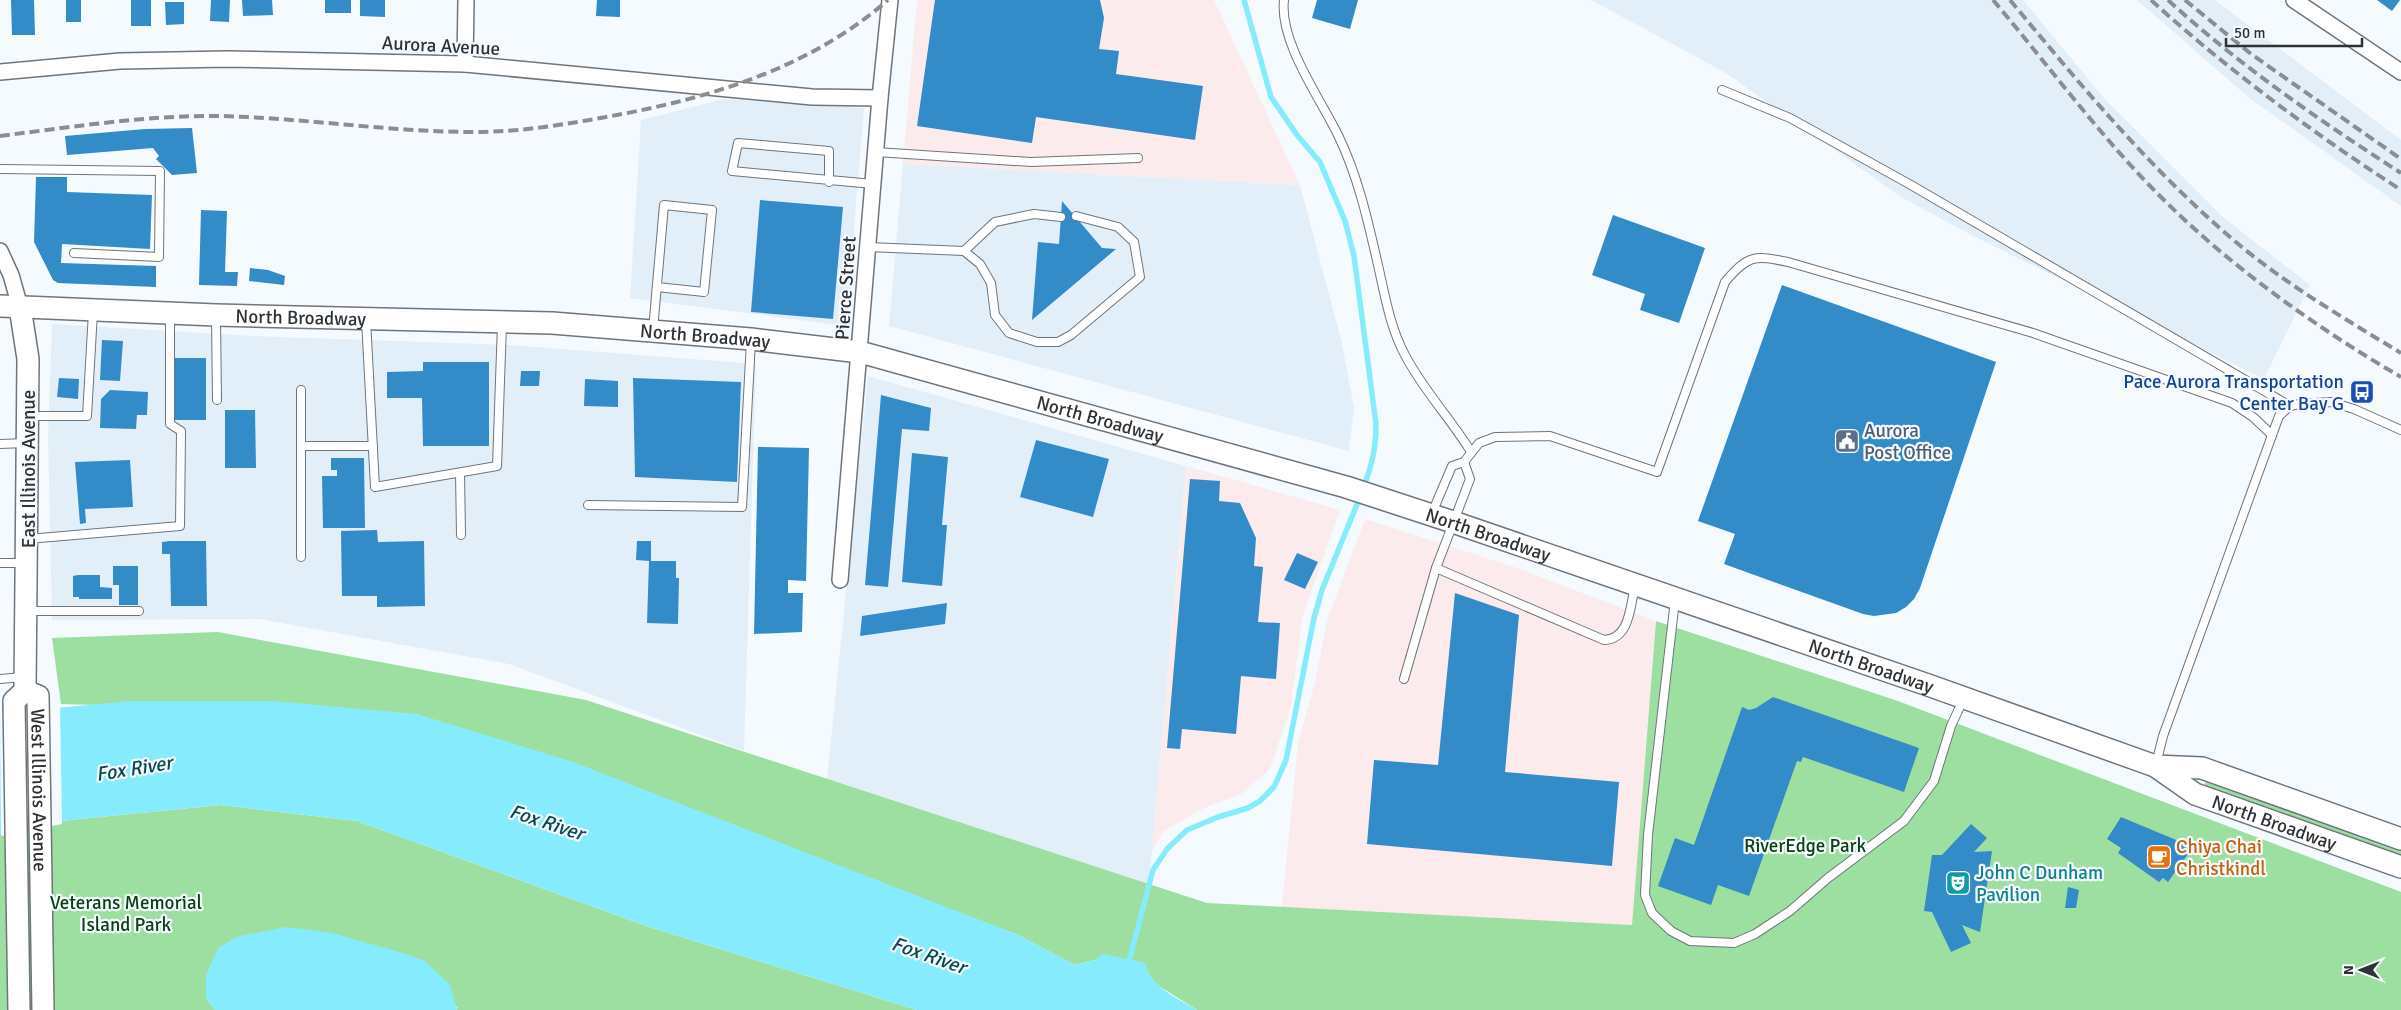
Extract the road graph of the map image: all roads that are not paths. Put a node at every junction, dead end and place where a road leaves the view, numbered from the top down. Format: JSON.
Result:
{"nodes":[{"id":1,"x":466,"y":0,"type":"edge"},
{"id":2,"x":890,"y":0,"type":"edge"},
{"id":3,"x":1284,"y":0,"type":"edge"},
{"id":4,"x":2294,"y":0,"type":"edge"},
{"id":5,"x":466,"y":64,"type":"junction"},
{"id":6,"x":0,"y":72,"type":"edge"},
{"id":7,"x":2401,"y":72,"type":"edge"},
{"id":8,"x":1722,"y":90,"type":"dead end"},
{"id":9,"x":880,"y":98,"type":"junction"},
{"id":10,"x":876,"y":152,"type":"junction"},
{"id":11,"x":1138,"y":158,"type":"dead end"},
{"id":12,"x":0,"y":170,"type":"edge"},
{"id":13,"x":829,"y":182,"type":"junction"},
{"id":14,"x":873,"y":184,"type":"junction"},
{"id":15,"x":1076,"y":216,"type":"dead end"},
{"id":16,"x":1061,"y":217,"type":"dead end"},
{"id":17,"x":868,"y":247,"type":"junction"},
{"id":18,"x":0,"y":251,"type":"edge"},
{"id":19,"x":964,"y":251,"type":"junction"},
{"id":20,"x":74,"y":253,"type":"dead end"},
{"id":21,"x":657,"y":287,"type":"junction"},
{"id":22,"x":10,"y":306,"type":"edge"},
{"id":23,"x":94,"y":310,"type":"junction"},
{"id":24,"x":170,"y":314,"type":"junction"},
{"id":25,"x":216,"y":315,"type":"junction"},
{"id":26,"x":366,"y":320,"type":"junction"},
{"id":27,"x":502,"y":321,"type":"junction"},
{"id":28,"x":653,"y":332,"type":"junction"},
{"id":29,"x":751,"y":339,"type":"junction"},
{"id":30,"x":860,"y":352,"type":"junction"},
{"id":31,"x":301,"y":390,"type":"dead end"},
{"id":32,"x":217,"y":400,"type":"dead end"},
{"id":33,"x":2290,"y":406,"type":"junction"},
{"id":34,"x":28,"y":416,"type":"junction"},
{"id":35,"x":2401,"y":430,"type":"edge"},
{"id":36,"x":2272,"y":435,"type":"junction"},
{"id":37,"x":28,"y":443,"type":"junction"},
{"id":38,"x":0,"y":444,"type":"edge"},
{"id":39,"x":301,"y":446,"type":"junction"},
{"id":40,"x":373,"y":446,"type":"junction"},
{"id":41,"x":1471,"y":452,"type":"junction"},
{"id":42,"x":1464,"y":462,"type":"junction"},
{"id":43,"x":460,"y":473,"type":"junction"},
{"id":44,"x":588,"y":505,"type":"dead end"},
{"id":45,"x":1431,"y":515,"type":"junction"},
{"id":46,"x":1453,"y":522,"type":"junction"},
{"id":47,"x":461,"y":535,"type":"dead end"},
{"id":48,"x":27,"y":539,"type":"junction"},
{"id":49,"x":301,"y":557,"type":"dead end"},
{"id":50,"x":27,"y":562,"type":"junction"},
{"id":51,"x":0,"y":563,"type":"edge"},
{"id":52,"x":1436,"y":568,"type":"junction"},
{"id":53,"x":840,"y":580,"type":"dead end"},
{"id":54,"x":1636,"y":584,"type":"junction"},
{"id":55,"x":1675,"y":598,"type":"junction"},
{"id":56,"x":26,"y":611,"type":"junction"},
{"id":57,"x":139,"y":611,"type":"dead end"},
{"id":58,"x":0,"y":679,"type":"edge"},
{"id":59,"x":1404,"y":679,"type":"dead end"},
{"id":60,"x":25,"y":684,"type":"junction"},
{"id":61,"x":1964,"y":699,"type":"junction"},
{"id":62,"x":2155,"y":766,"type":"junction"},
{"id":63,"x":2401,"y":839,"type":"edge"},
{"id":64,"x":2401,"y":867,"type":"edge"},
{"id":65,"x":19,"y":1010,"type":"edge"},
{"id":66,"x":43,"y":1010,"type":"edge"}],
"edges":[{"from":1,"to":5,"type":"street"},
{"from":2,"to":9,"type":"street","name":"Pierce Street"},
{"from":3,"to":41,"type":"lane"},
{"from":4,"to":7,"type":"street"},
{"from":5,"to":6,"type":"street","name":"Aurora Avenue"},
{"from":5,"to":9,"type":"street","name":"Aurora Avenue"},
{"from":8,"to":33,"type":"lane"},
{"from":9,"to":10,"type":"street","name":"Pierce Street"},
{"from":10,"to":11,"type":"lane"},
{"from":10,"to":14,"type":"street","name":"Pierce Street"},
{"from":12,"to":20,"type":"lane"},
{"from":13,"to":13,"type":"lane"},
{"from":13,"to":14,"type":"lane"},
{"from":14,"to":17,"type":"street","name":"Pierce Street"},
{"from":15,"to":19,"type":"lane"},
{"from":16,"to":19,"type":"lane"},
{"from":17,"to":19,"type":"lane"},
{"from":17,"to":30,"type":"street","name":"Pierce Street"},
{"from":18,"to":22,"type":"street","name":"East Illinois Avenue"},
{"from":21,"to":21,"type":"lane"},
{"from":21,"to":28,"type":"lane"},
{"from":22,"to":23,"type":"main road","name":"North Broadway"},
{"from":22,"to":34,"type":"main road","name":"East Illinois Avenue"},
{"from":23,"to":24,"type":"main road","name":"North Broadway"},
{"from":23,"to":34,"type":"lane"},
{"from":24,"to":25,"type":"main road","name":"North Broadway"},
{"from":24,"to":48,"type":"lane"},
{"from":25,"to":26,"type":"main road","name":"North Broadway"},
{"from":25,"to":32,"type":"lane"},
{"from":26,"to":27,"type":"main road","name":"North Broadway"},
{"from":26,"to":40,"type":"lane"},
{"from":27,"to":28,"type":"main road","name":"North Broadway"},
{"from":27,"to":43,"type":"lane"},
{"from":28,"to":29,"type":"main road","name":"North Broadway"},
{"from":29,"to":30,"type":"main road","name":"North Broadway"},
{"from":29,"to":44,"type":"lane"},
{"from":30,"to":45,"type":"main road","name":"North Broadway"},
{"from":30,"to":53,"type":"street","name":"Pierce Street"},
{"from":31,"to":39,"type":"lane"},
{"from":33,"to":35,"type":"lane"},
{"from":33,"to":36,"type":"lane"},
{"from":34,"to":37,"type":"main road","name":"East Illinois Avenue"},
{"from":36,"to":41,"type":"lane"},
{"from":36,"to":62,"type":"lane"},
{"from":37,"to":38,"type":"lane"},
{"from":37,"to":48,"type":"main road","name":"East Illinois Avenue"},
{"from":39,"to":40,"type":"lane"},
{"from":39,"to":49,"type":"lane"},
{"from":40,"to":43,"type":"lane"},
{"from":41,"to":42,"type":"lane"},
{"from":42,"to":45,"type":"lane"},
{"from":42,"to":46,"type":"lane"},
{"from":43,"to":47,"type":"lane"},
{"from":45,"to":46,"type":"main road","name":"North Broadway"},
{"from":46,"to":52,"type":"lane"},
{"from":46,"to":54,"type":"main road","name":"North Broadway"},
{"from":48,"to":50,"type":"main road","name":"East Illinois Avenue"},
{"from":50,"to":51,"type":"lane"},
{"from":50,"to":56,"type":"main road","name":"East Illinois Avenue"},
{"from":52,"to":54,"type":"lane"},
{"from":52,"to":59,"type":"lane"},
{"from":54,"to":55,"type":"main road","name":"North Broadway"},
{"from":55,"to":61,"type":"main road","name":"North Broadway"},
{"from":55,"to":61,"type":"lane"},
{"from":56,"to":57,"type":"lane"},
{"from":56,"to":60,"type":"main road","name":"East Illinois Avenue"},
{"from":58,"to":60,"type":"lane"},
{"from":60,"to":65,"type":"main road","name":"West Illinois Avenue"},
{"from":60,"to":66,"type":"main road","name":"West Illinois Avenue"},
{"from":61,"to":62,"type":"main road","name":"North Broadway"},
{"from":62,"to":63,"type":"main road","name":"North Broadway"},
{"from":62,"to":64,"type":"main road","name":"North Broadway"}]}
